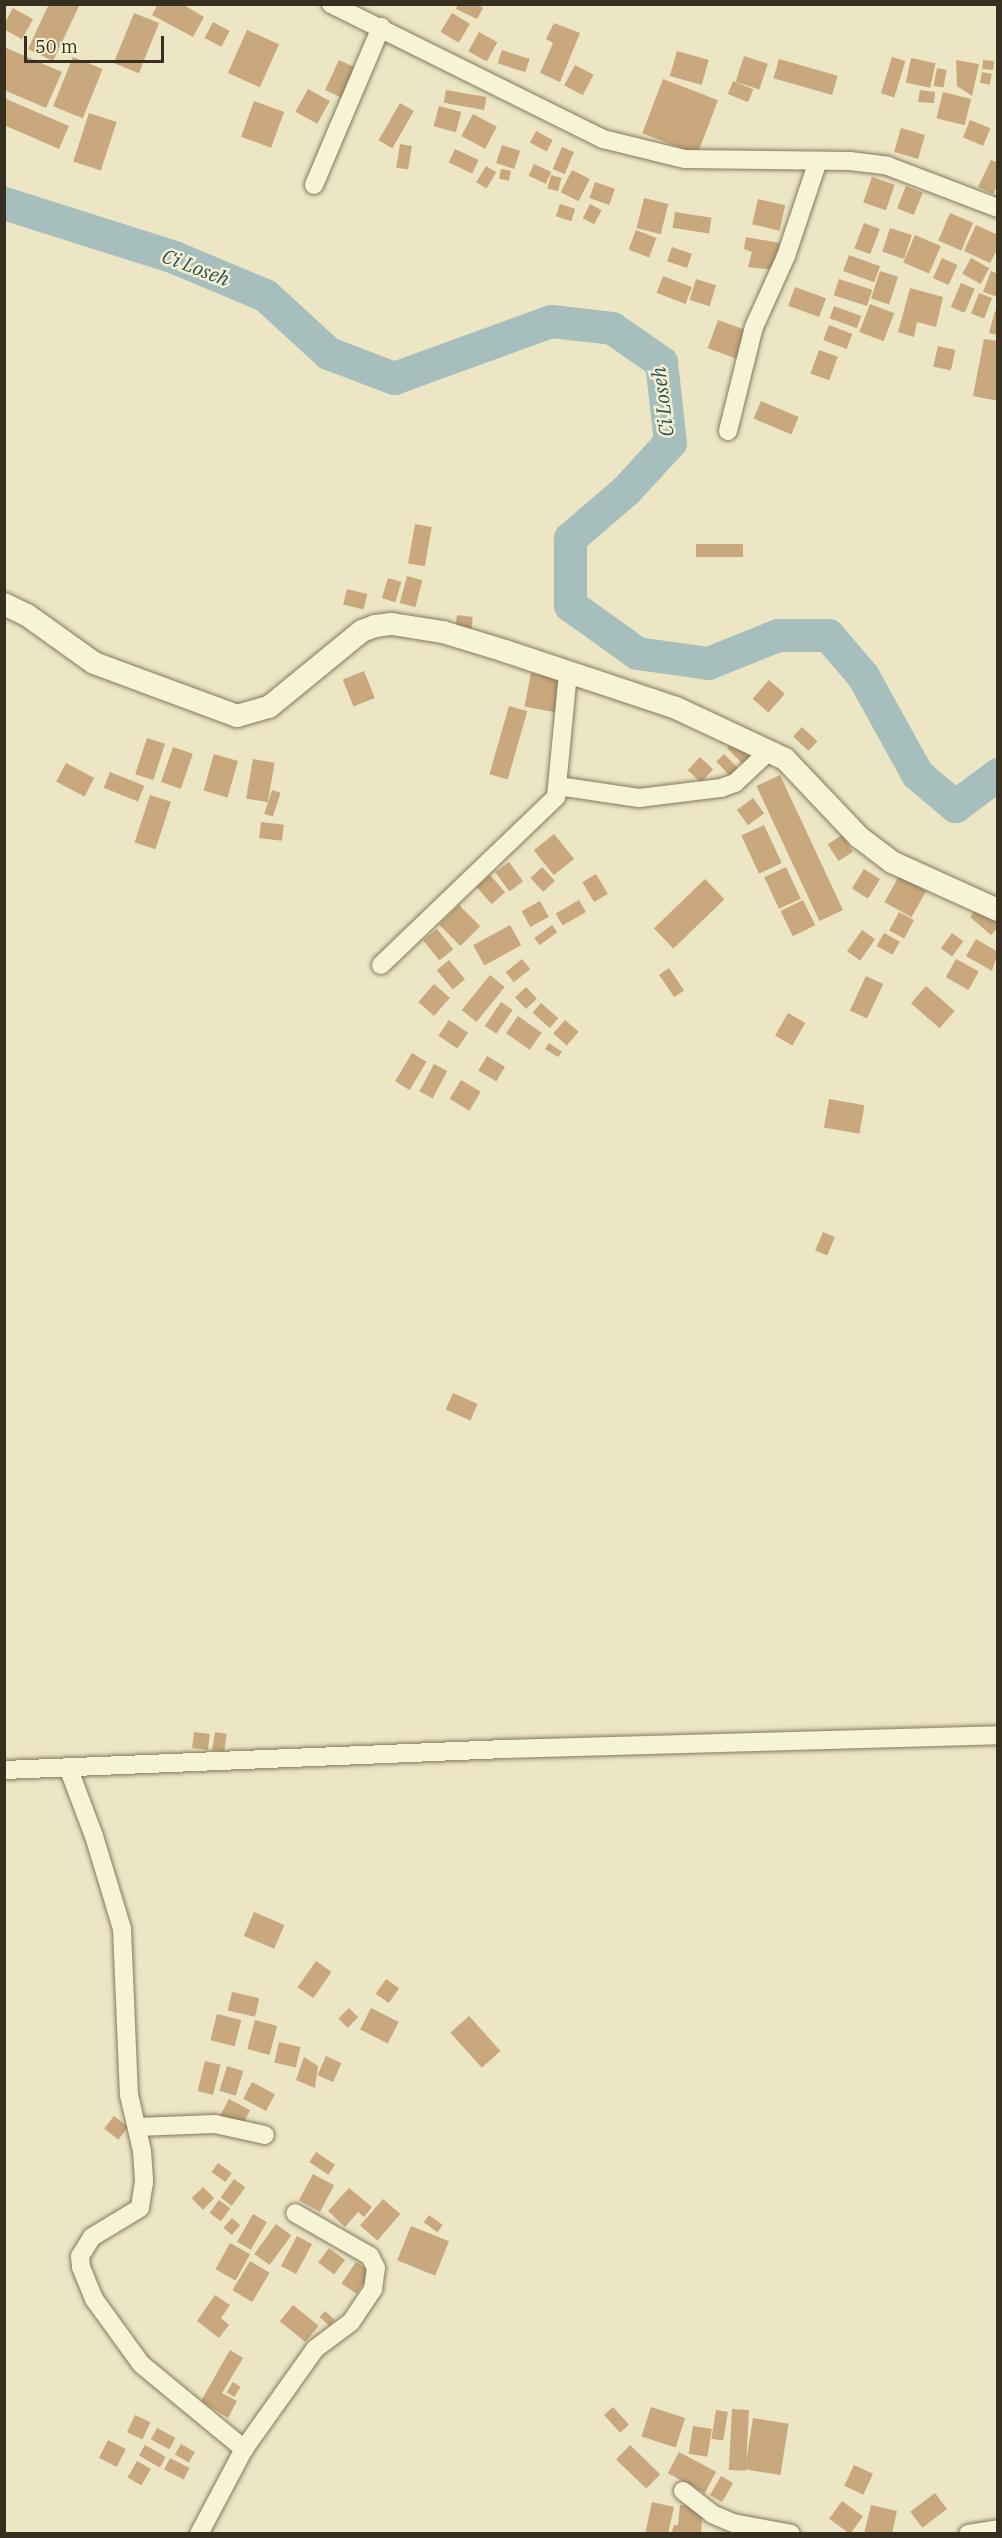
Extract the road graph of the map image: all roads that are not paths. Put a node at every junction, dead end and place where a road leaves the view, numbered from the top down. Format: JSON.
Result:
{"nodes":[{"id":1,"x":331,"y":4,"type":"edge"},
{"id":2,"x":381,"y":27,"type":"junction"},
{"id":3,"x":818,"y":161,"type":"junction"},
{"id":4,"x":314,"y":185,"type":"dead end"},
{"id":5,"x":998,"y":208,"type":"edge"},
{"id":6,"x":728,"y":431,"type":"dead end"},
{"id":7,"x":4,"y":604,"type":"edge"},
{"id":8,"x":568,"y":672,"type":"junction"},
{"id":9,"x":768,"y":752,"type":"junction"},
{"id":10,"x":558,"y":786,"type":"junction"},
{"id":11,"x":998,"y":910,"type":"edge"},
{"id":12,"x":381,"y":965,"type":"dead end"},
{"id":13,"x":998,"y":1735,"type":"edge"},
{"id":14,"x":68,"y":1767,"type":"junction"},
{"id":15,"x":4,"y":1770,"type":"edge"},
{"id":16,"x":137,"y":2127,"type":"junction"},
{"id":17,"x":265,"y":2134,"type":"dead end"},
{"id":18,"x":295,"y":2213,"type":"dead end"},
{"id":19,"x":244,"y":2449,"type":"junction"},
{"id":20,"x":683,"y":2490,"type":"dead end"},
{"id":21,"x":998,"y":2529,"type":"edge"},
{"id":22,"x":199,"y":2534,"type":"edge"},
{"id":23,"x":791,"y":2534,"type":"edge"},
{"id":24,"x":968,"y":2534,"type":"edge"}],
"edges":[{"from":1,"to":2,"type":"street"},
{"from":2,"to":3,"type":"street"},
{"from":2,"to":4,"type":"street"},
{"from":3,"to":5,"type":"street"},
{"from":3,"to":6,"type":"street"},
{"from":7,"to":8,"type":"street"},
{"from":8,"to":9,"type":"street"},
{"from":8,"to":10,"type":"street"},
{"from":9,"to":10,"type":"street"},
{"from":9,"to":11,"type":"street"},
{"from":10,"to":12,"type":"street"},
{"from":13,"to":14,"type":"street"},
{"from":14,"to":15,"type":"street"},
{"from":14,"to":16,"type":"street"},
{"from":16,"to":17,"type":"street"},
{"from":16,"to":19,"type":"street"},
{"from":18,"to":19,"type":"street"},
{"from":19,"to":22,"type":"street"},
{"from":20,"to":23,"type":"street"},
{"from":21,"to":24,"type":"street"}]}
